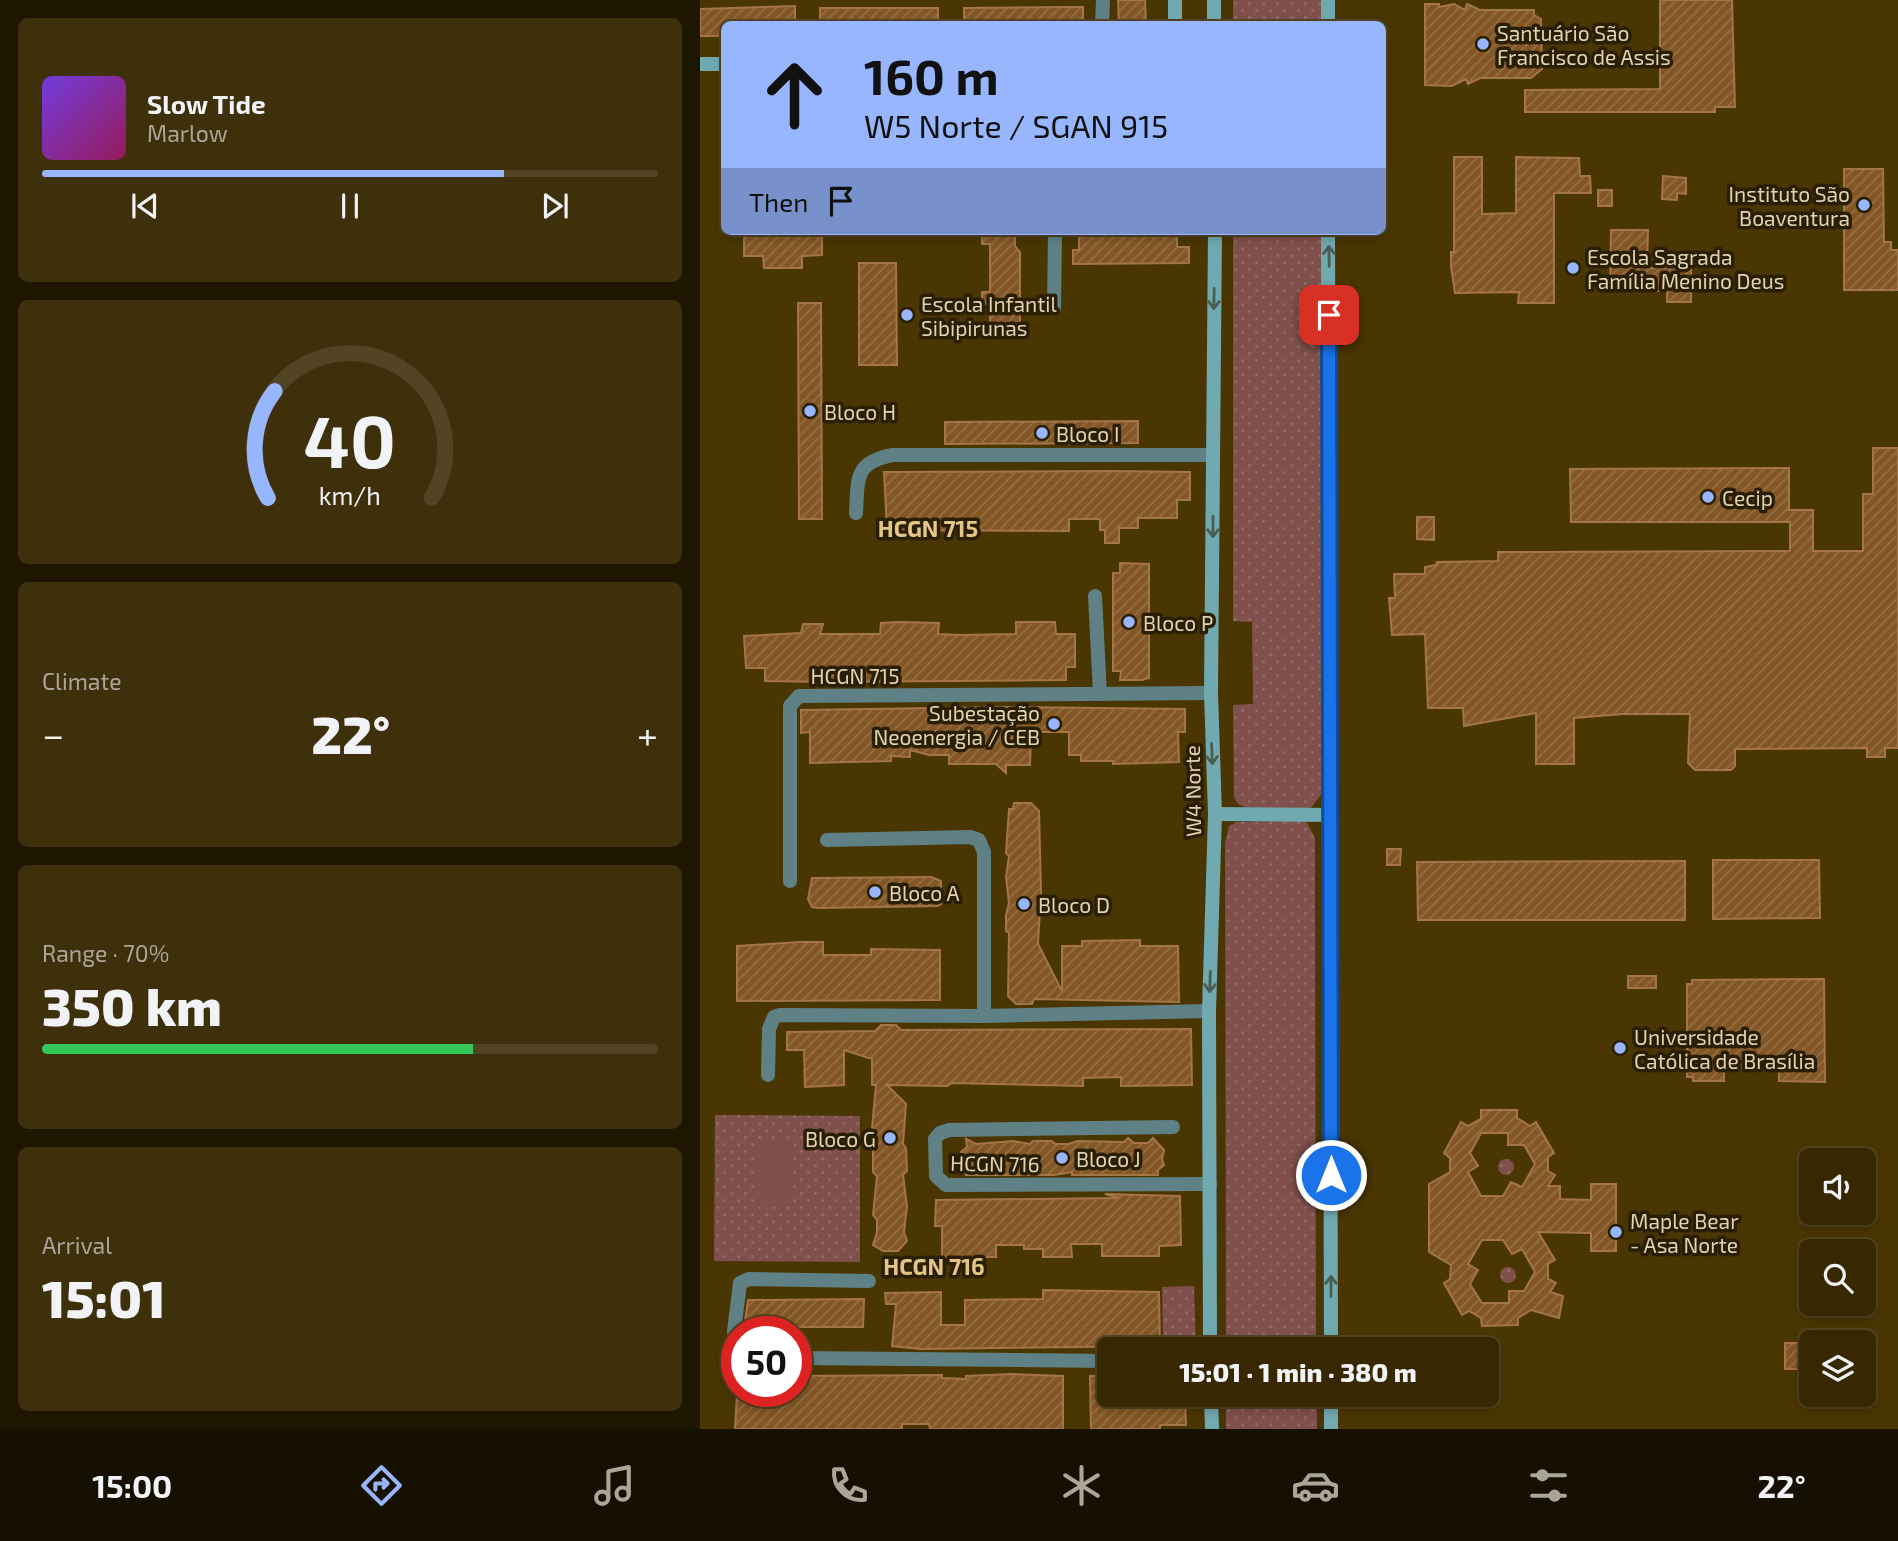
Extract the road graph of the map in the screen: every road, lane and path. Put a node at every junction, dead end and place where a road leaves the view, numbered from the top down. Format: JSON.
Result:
{"nodes":[{"id":1,"x":1103,"y":0,"type":"edge"},
{"id":2,"x":1175,"y":0,"type":"edge"},
{"id":3,"x":1214,"y":0,"type":"edge"},
{"id":4,"x":1328,"y":0,"type":"edge"},
{"id":5,"x":1102,"y":21,"type":"edge"},
{"id":6,"x":1175,"y":21,"type":"edge"},
{"id":7,"x":1214,"y":21,"type":"edge"},
{"id":8,"x":1328,"y":21,"type":"edge"},
{"id":9,"x":700,"y":64,"type":"edge"},
{"id":10,"x":721,"y":64,"type":"edge"},
{"id":11,"x":1055,"y":235,"type":"edge"},
{"id":12,"x":1214,"y":235,"type":"edge"},
{"id":13,"x":1328,"y":235,"type":"edge"},
{"id":14,"x":1054,"y":308,"type":"dead end"},
{"id":15,"x":1212,"y":454,"type":"junction"},
{"id":16,"x":856,"y":513,"type":"dead end"},
{"id":17,"x":1096,"y":596,"type":"dead end"},
{"id":18,"x":1211,"y":693,"type":"junction"},
{"id":19,"x":1100,"y":694,"type":"junction"},
{"id":20,"x":1215,"y":814,"type":"junction"},
{"id":21,"x":1331,"y":815,"type":"junction"},
{"id":22,"x":827,"y":841,"type":"dead end"},
{"id":23,"x":790,"y":881,"type":"dead end"},
{"id":24,"x":1209,"y":1011,"type":"junction"},
{"id":25,"x":984,"y":1016,"type":"junction"},
{"id":26,"x":768,"y":1075,"type":"dead end"},
{"id":27,"x":1173,"y":1127,"type":"dead end"},
{"id":28,"x":1210,"y":1184,"type":"junction"},
{"id":29,"x":869,"y":1282,"type":"dead end"},
{"id":30,"x":736,"y":1316,"type":"edge"},
{"id":31,"x":1210,"y":1337,"type":"edge"},
{"id":32,"x":1331,"y":1337,"type":"edge"},
{"id":33,"x":812,"y":1358,"type":"edge"},
{"id":34,"x":1097,"y":1361,"type":"edge"},
{"id":35,"x":1211,"y":1407,"type":"edge"},
{"id":36,"x":1331,"y":1407,"type":"edge"},
{"id":37,"x":1212,"y":1429,"type":"edge"},
{"id":38,"x":1331,"y":1429,"type":"edge"}],
"edges":[{"from":1,"to":5,"type":"street"},
{"from":2,"to":6,"type":"main road"},
{"from":3,"to":7,"type":"main road"},
{"from":4,"to":8,"type":"main road"},
{"from":9,"to":10,"type":"main road"},
{"from":11,"to":14,"type":"street"},
{"from":12,"to":15,"type":"main road","name":"W4 Norte","one_way":true},
{"from":21,"to":13,"type":"main road","one_way":true},
{"from":15,"to":16,"type":"street"},
{"from":15,"to":18,"type":"main road","name":"W4 Norte","one_way":true},
{"from":17,"to":19,"type":"street"},
{"from":18,"to":19,"type":"street","name":"HCGN 715"},
{"from":18,"to":20,"type":"main road","name":"W4 Norte","one_way":true},
{"from":19,"to":23,"type":"street","name":"HCGN 715"},
{"from":20,"to":21,"type":"main road"},
{"from":20,"to":24,"type":"main road","name":"W4 Norte","one_way":true},
{"from":32,"to":21,"type":"main road","one_way":true},
{"from":22,"to":25,"type":"street"},
{"from":24,"to":25,"type":"street"},
{"from":24,"to":28,"type":"main road","name":"W4 Norte"},
{"from":25,"to":26,"type":"street"},
{"from":27,"to":28,"type":"street","name":"HCGN 716"},
{"from":28,"to":31,"type":"main road","name":"W4 Norte"},
{"from":29,"to":30,"type":"street"},
{"from":33,"to":34,"type":"street"},
{"from":35,"to":37,"type":"main road"},
{"from":36,"to":38,"type":"main road"}]}
